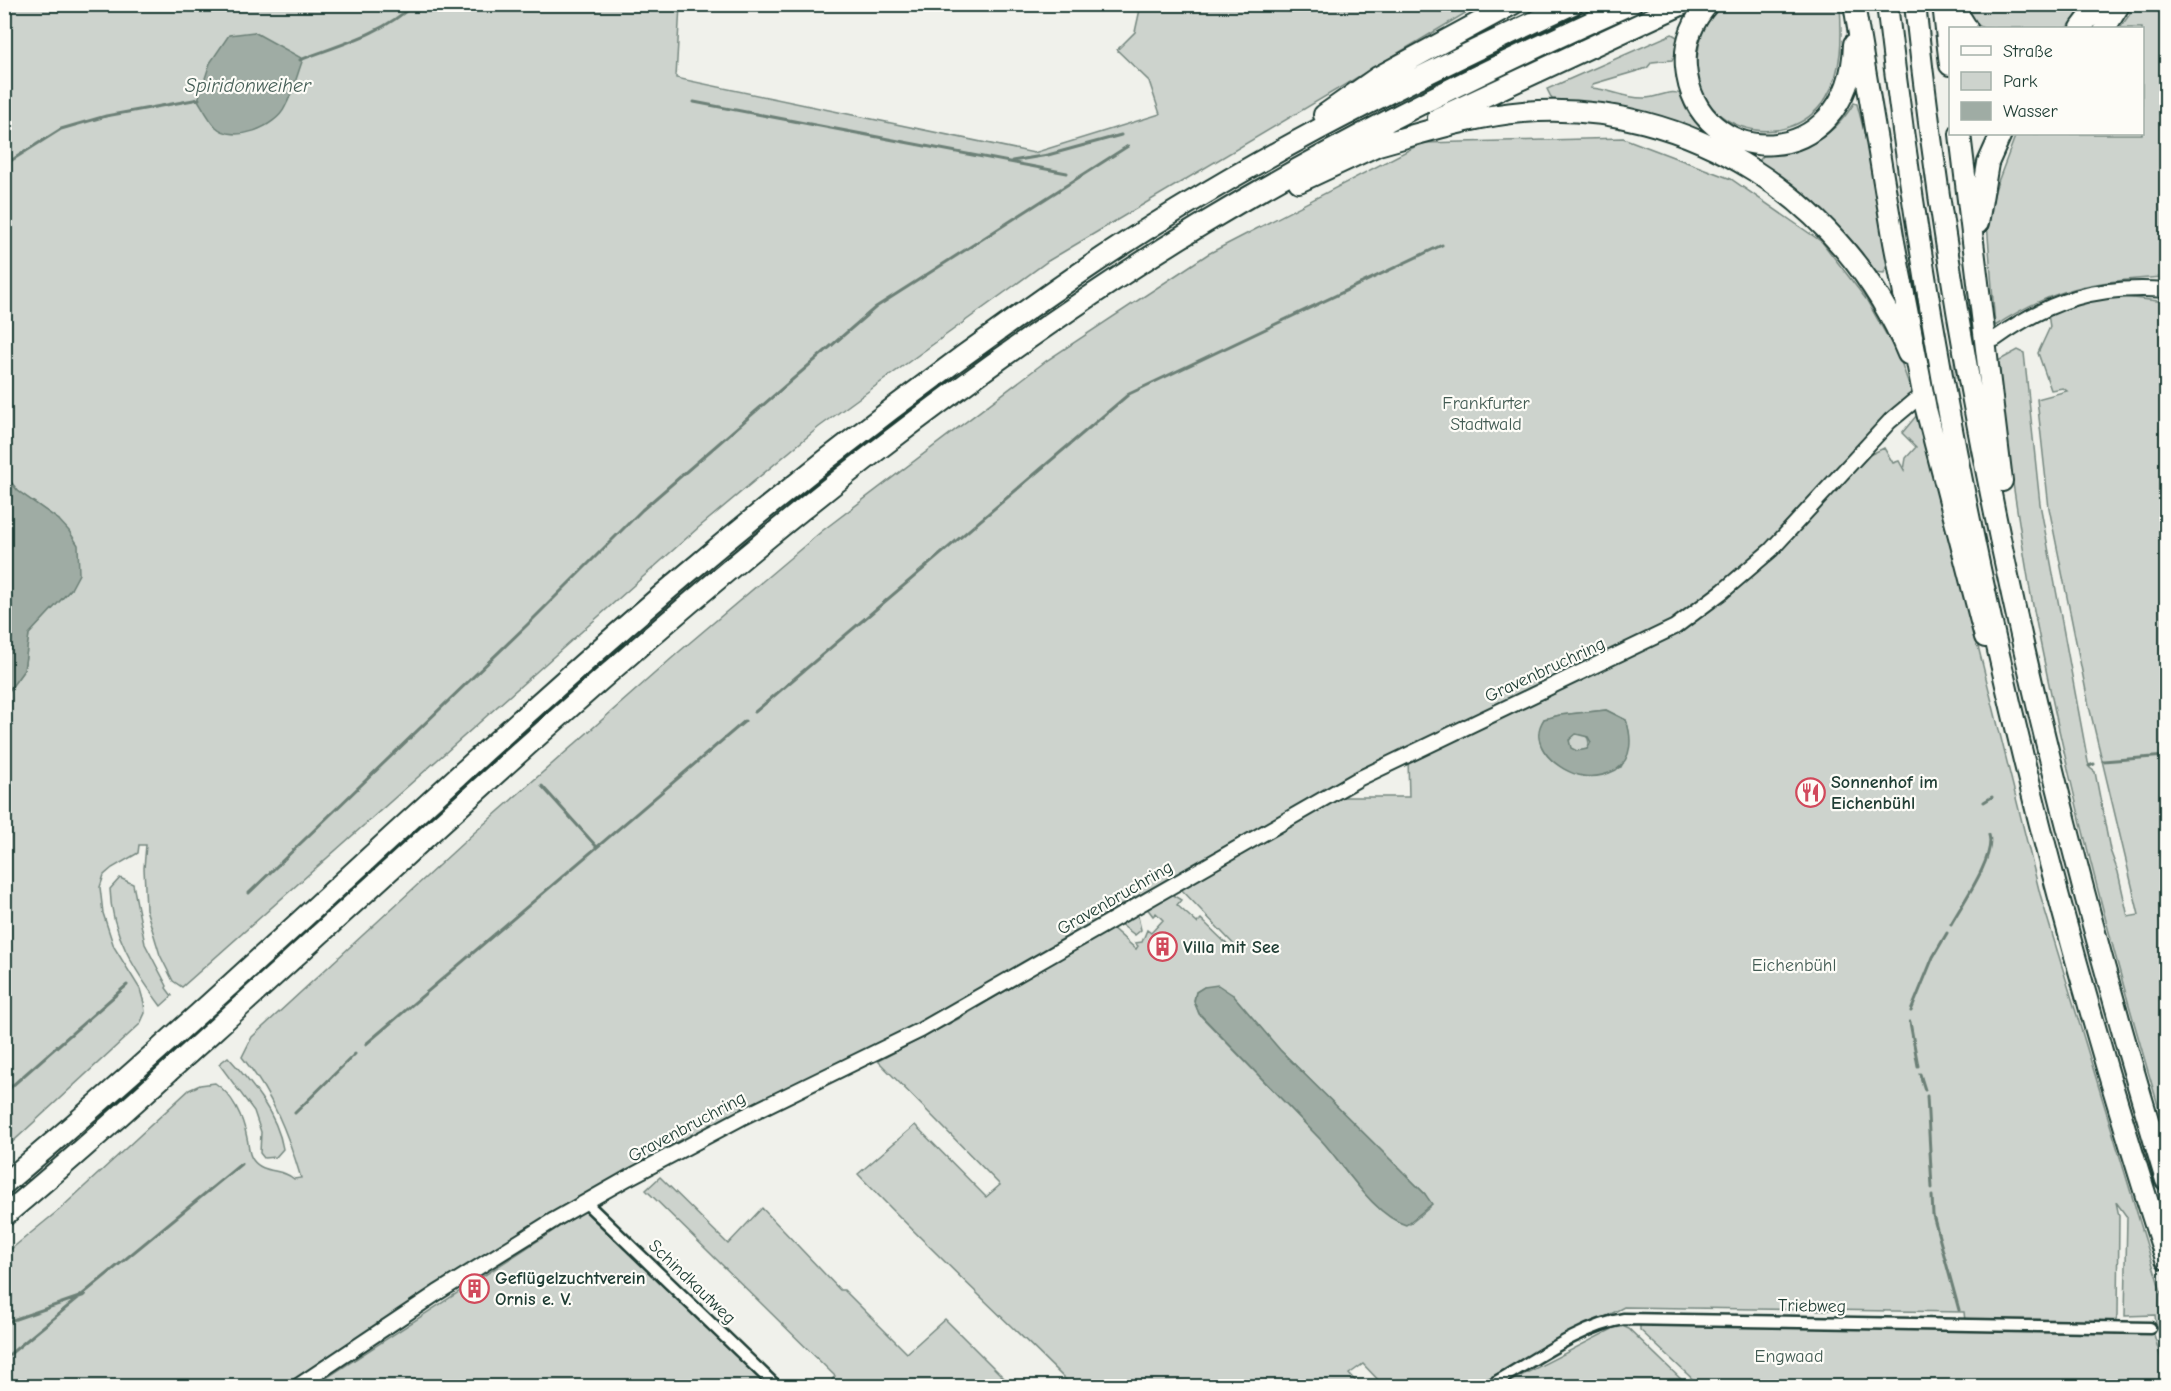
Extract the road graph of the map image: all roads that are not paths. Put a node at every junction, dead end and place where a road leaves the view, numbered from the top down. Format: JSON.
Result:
{"nodes":[{"id":1,"x":1513,"y":4,"type":"edge"},
{"id":2,"x":1573,"y":4,"type":"edge"},
{"id":3,"x":1631,"y":4,"type":"edge"},
{"id":4,"x":1683,"y":4,"type":"edge"},
{"id":5,"x":1708,"y":4,"type":"edge"},
{"id":6,"x":1887,"y":4,"type":"edge"},
{"id":7,"x":1915,"y":4,"type":"edge"},
{"id":8,"x":1942,"y":4,"type":"edge"},
{"id":9,"x":1952,"y":4,"type":"edge"},
{"id":10,"x":2099,"y":4,"type":"edge"},
{"id":11,"x":2120,"y":4,"type":"edge"},
{"id":12,"x":1854,"y":8,"type":"edge"},
{"id":13,"x":1966,"y":27,"type":"edge"},
{"id":14,"x":2082,"y":27,"type":"edge"},
{"id":15,"x":2106,"y":27,"type":"edge"},
{"id":16,"x":1949,"y":57,"type":"edge"},
{"id":17,"x":1960,"y":135,"type":"edge"},
{"id":18,"x":2001,"y":135,"type":"edge"},
{"id":19,"x":1378,"y":145,"type":"junction"},
{"id":20,"x":1253,"y":164,"type":"junction"},
{"id":21,"x":1201,"y":225,"type":"junction"},
{"id":22,"x":1977,"y":282,"type":"junction"},
{"id":23,"x":2166,"y":290,"type":"edge"},
{"id":24,"x":1995,"y":339,"type":"tunnel mouth"},
{"id":25,"x":1920,"y":405,"type":"junction"},
{"id":26,"x":2020,"y":626,"type":"junction"},
{"id":27,"x":2013,"y":718,"type":"junction"},
{"id":28,"x":2166,"y":1180,"type":"edge"},
{"id":29,"x":4,"y":1184,"type":"edge"},
{"id":30,"x":585,"y":1202,"type":"junction"},
{"id":31,"x":4,"y":1216,"type":"edge"},
{"id":32,"x":2166,"y":1259,"type":"edge"},
{"id":33,"x":2151,"y":1328,"type":"dead end"},
{"id":34,"x":298,"y":1386,"type":"edge"},
{"id":35,"x":776,"y":1386,"type":"edge"},
{"id":36,"x":1489,"y":1386,"type":"edge"}],
"edges":[{"from":1,"to":20,"type":"highway"},
{"from":2,"to":20,"type":"highway"},
{"from":3,"to":21,"type":"highway"},
{"from":4,"to":19,"type":"highway"},
{"from":5,"to":12,"type":"highway"},
{"from":6,"to":27,"type":"highway"},
{"from":7,"to":26,"type":"highway"},
{"from":8,"to":16,"type":"highway"},
{"from":9,"to":13,"type":"highway"},
{"from":10,"to":14,"type":"highway"},
{"from":11,"to":15,"type":"highway"},
{"from":12,"to":25,"type":"highway"},
{"from":17,"to":22,"type":"highway"},
{"from":18,"to":22,"type":"highway"},
{"from":19,"to":21,"type":"highway"},
{"from":19,"to":25,"type":"highway"},
{"from":20,"to":29,"type":"highway"},
{"from":21,"to":31,"type":"highway"},
{"from":22,"to":26,"type":"highway"},
{"from":23,"to":24,"type":"street"},
{"from":25,"to":27,"type":"highway"},
{"from":25,"to":30,"type":"street","name":"Gravenbruchring"},
{"from":26,"to":28,"type":"highway"},
{"from":27,"to":32,"type":"highway"},
{"from":30,"to":34,"type":"street","name":"Gravenbruchring"},
{"from":30,"to":35,"type":"street","name":"Schindkautweg"},
{"from":33,"to":36,"type":"street","name":"Triebweg"}]}
